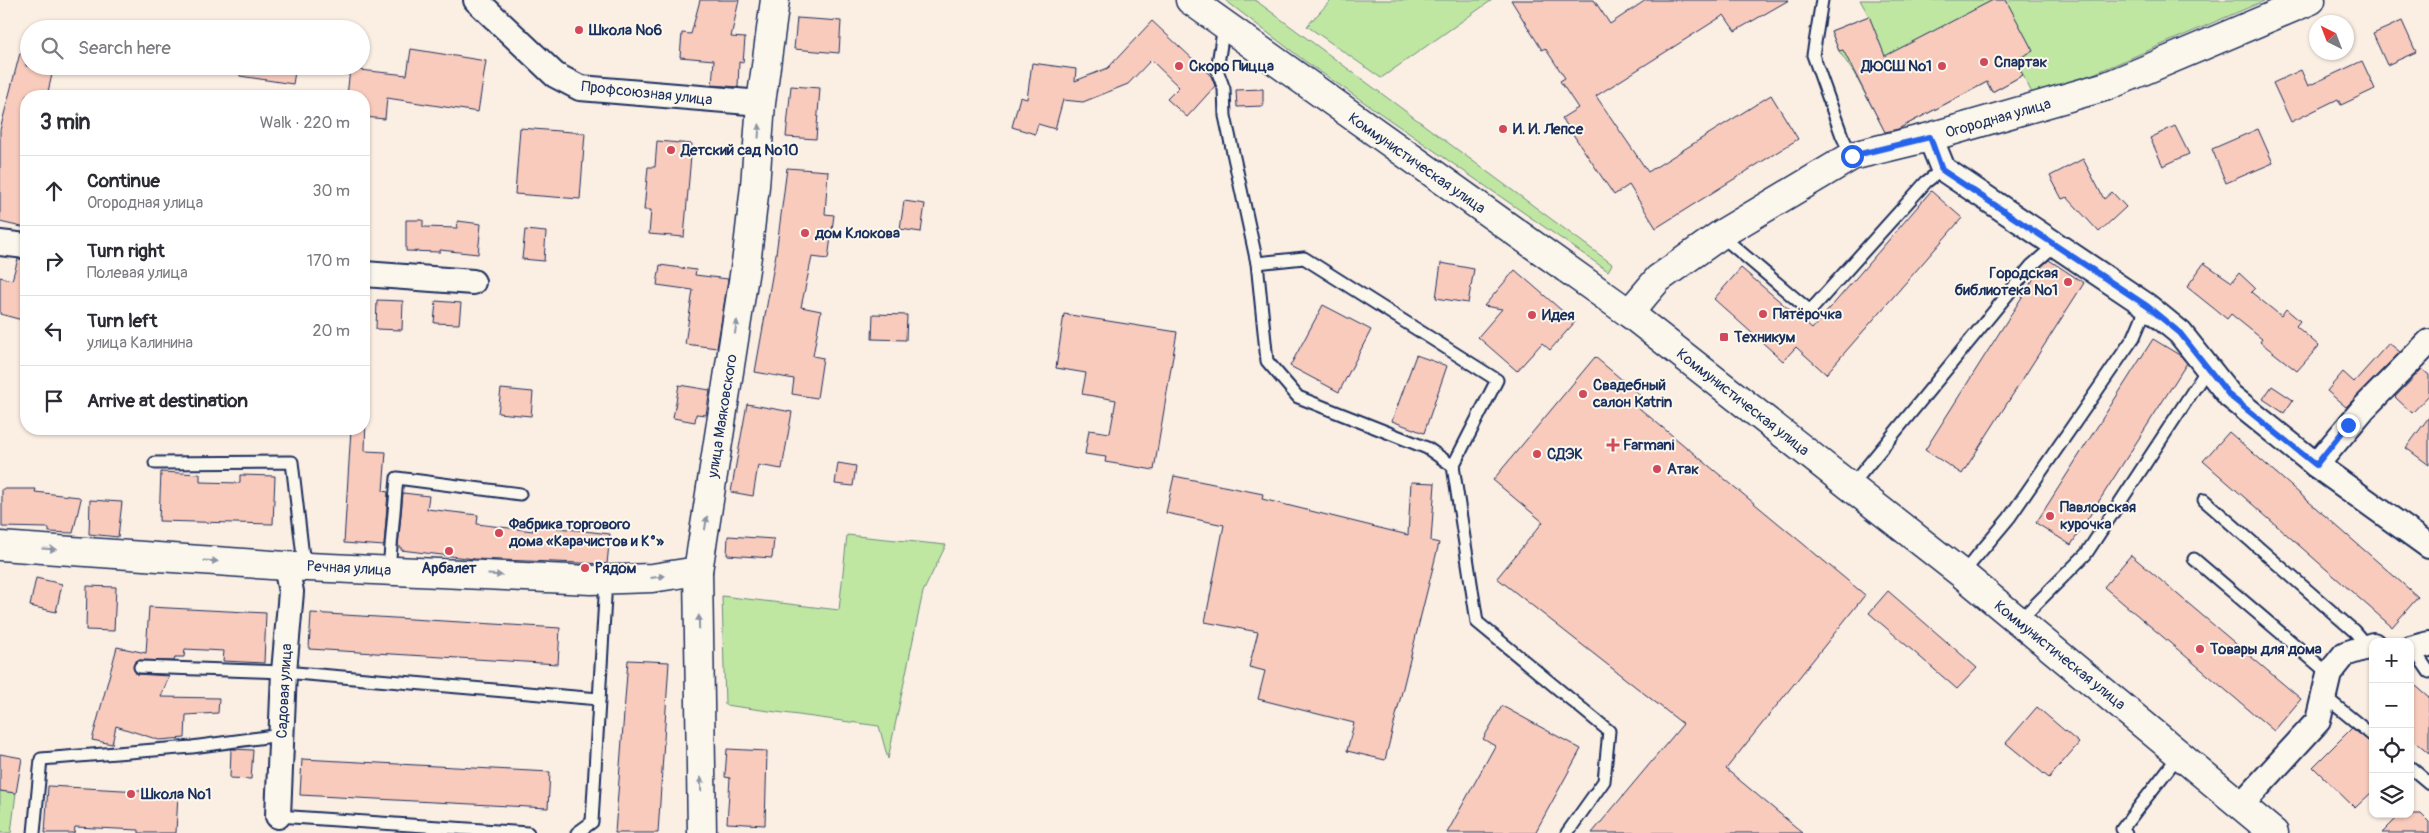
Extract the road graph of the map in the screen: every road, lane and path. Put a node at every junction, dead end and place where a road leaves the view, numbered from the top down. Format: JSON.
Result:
{"nodes":[{"id":1,"x":476,"y":0,"type":"edge"},
{"id":2,"x":775,"y":0,"type":"edge"},
{"id":3,"x":1190,"y":0,"type":"edge"},
{"id":4,"x":1822,"y":0,"type":"edge"},
{"id":5,"x":2311,"y":0,"type":"edge"},
{"id":6,"x":1224,"y":25,"type":"junction"},
{"id":7,"x":761,"y":103,"type":"junction"},
{"id":8,"x":1930,"y":137,"type":"junction"},
{"id":9,"x":1852,"y":156,"type":"junction"},
{"id":10,"x":1942,"y":170,"type":"junction"},
{"id":11,"x":1723,"y":233,"type":"junction"},
{"id":12,"x":0,"y":243,"type":"edge"},
{"id":13,"x":20,"y":245,"type":"edge"},
{"id":14,"x":2054,"y":246,"type":"junction"},
{"id":15,"x":1257,"y":263,"type":"junction"},
{"id":16,"x":370,"y":274,"type":"edge"},
{"id":17,"x":473,"y":282,"type":"dead end"},
{"id":18,"x":2147,"y":306,"type":"junction"},
{"id":19,"x":1629,"y":313,"type":"junction"},
{"id":20,"x":2429,"y":342,"type":"edge"},
{"id":21,"x":2208,"y":368,"type":"junction"},
{"id":22,"x":155,"y":463,"type":"dead end"},
{"id":23,"x":2316,"y":465,"type":"junction"},
{"id":24,"x":1453,"y":466,"type":"junction"},
{"id":25,"x":1851,"y":486,"type":"junction"},
{"id":26,"x":520,"y":494,"type":"dead end"},
{"id":27,"x":2204,"y":500,"type":"dead end"},
{"id":28,"x":0,"y":546,"type":"edge"},
{"id":29,"x":2429,"y":546,"type":"edge"},
{"id":30,"x":2194,"y":559,"type":"dead end"},
{"id":31,"x":295,"y":566,"type":"junction"},
{"id":32,"x":389,"y":569,"type":"junction"},
{"id":33,"x":698,"y":571,"type":"junction"},
{"id":34,"x":1962,"y":574,"type":"junction"},
{"id":35,"x":606,"y":580,"type":"junction"},
{"id":36,"x":2019,"y":621,"type":"junction"},
{"id":37,"x":2369,"y":644,"type":"edge"},
{"id":38,"x":2369,"y":645,"type":"edge"},
{"id":39,"x":2418,"y":648,"type":"edge"},
{"id":40,"x":140,"y":667,"type":"dead end"},
{"id":41,"x":284,"y":672,"type":"junction"},
{"id":42,"x":2429,"y":672,"type":"edge"},
{"id":43,"x":2326,"y":684,"type":"junction"},
{"id":44,"x":599,"y":700,"type":"junction"},
{"id":45,"x":2369,"y":732,"type":"edge"},
{"id":46,"x":281,"y":735,"type":"junction"},
{"id":47,"x":2180,"y":753,"type":"junction"},
{"id":48,"x":2414,"y":770,"type":"edge"},
{"id":49,"x":2429,"y":783,"type":"edge"},
{"id":50,"x":2242,"y":806,"type":"junction"},
{"id":51,"x":278,"y":816,"type":"joint"},
{"id":52,"x":34,"y":833,"type":"edge"},
{"id":53,"x":528,"y":833,"type":"edge"},
{"id":54,"x":578,"y":833,"type":"edge"},
{"id":55,"x":702,"y":833,"type":"edge"},
{"id":56,"x":1567,"y":833,"type":"edge"},
{"id":57,"x":2126,"y":833,"type":"edge"},
{"id":58,"x":2274,"y":833,"type":"edge"}],
"edges":[{"from":1,"to":7,"type":"street","name":"Профсоюзная улица"},
{"from":2,"to":7,"type":"street","name":"улица Маяковского"},
{"from":3,"to":6,"type":"street","name":"Коммунистическая улица"},
{"from":4,"to":9,"type":"lane"},
{"from":5,"to":8,"type":"street","name":"Огородная улица"},
{"from":6,"to":15,"type":"lane"},
{"from":6,"to":19,"type":"street","name":"Коммунистическая улица"},
{"from":33,"to":7,"type":"street","name":"улица Маяковского","one_way":true},
{"from":8,"to":9,"type":"street","name":"Огородная улица"},
{"from":8,"to":10,"type":"street"},
{"from":9,"to":11,"type":"street","name":"Огородная улица"},
{"from":10,"to":11,"type":"lane"},
{"from":10,"to":14,"type":"street"},
{"from":11,"to":19,"type":"street","name":"Огородная улица"},
{"from":12,"to":13,"type":"street"},
{"from":14,"to":18,"type":"street"},
{"from":14,"to":25,"type":"lane"},
{"from":15,"to":24,"type":"lane"},
{"from":15,"to":24,"type":"lane"},
{"from":16,"to":17,"type":"street"},
{"from":18,"to":21,"type":"street"},
{"from":18,"to":34,"type":"lane"},
{"from":19,"to":25,"type":"street","name":"Коммунистическая улица"},
{"from":20,"to":23,"type":"street"},
{"from":21,"to":23,"type":"street"},
{"from":21,"to":36,"type":"lane"},
{"from":22,"to":31,"type":"lane"},
{"from":23,"to":29,"type":"street"},
{"from":24,"to":56,"type":"lane"},
{"from":25,"to":34,"type":"street","name":"Коммунистическая улица"},
{"from":26,"to":32,"type":"lane"},
{"from":27,"to":37,"type":"lane"},
{"from":28,"to":31,"type":"street","name":"Речная улица","one_way":true},
{"from":30,"to":43,"type":"lane"},
{"from":31,"to":32,"type":"street","name":"Речная улица"},
{"from":31,"to":41,"type":"street","name":"Садовая улица"},
{"from":32,"to":35,"type":"street","name":"Речная улица","one_way":true},
{"from":35,"to":33,"type":"street","name":"Речная улица","one_way":true},
{"from":55,"to":33,"type":"street","name":"улица Маяковского","one_way":true},
{"from":34,"to":36,"type":"street","name":"Коммунистическая улица"},
{"from":35,"to":44,"type":"lane"},
{"from":36,"to":47,"type":"street","name":"Коммунистическая улица"},
{"from":38,"to":43,"type":"street"},
{"from":39,"to":42,"type":"lane"},
{"from":40,"to":41,"type":"lane"},
{"from":41,"to":44,"type":"lane"},
{"from":41,"to":46,"type":"street","name":"Садовая улица"},
{"from":43,"to":45,"type":"lane"},
{"from":43,"to":50,"type":"street"},
{"from":44,"to":54,"type":"lane"},
{"from":46,"to":51,"type":"street","name":"Садовая улица"},
{"from":46,"to":52,"type":"lane"},
{"from":47,"to":50,"type":"street","name":"Коммунистическая улица"},
{"from":47,"to":57,"type":"lane"},
{"from":48,"to":49,"type":"lane"},
{"from":50,"to":58,"type":"street","name":"Коммунистическая улица"},
{"from":51,"to":53,"type":"lane"}]}
